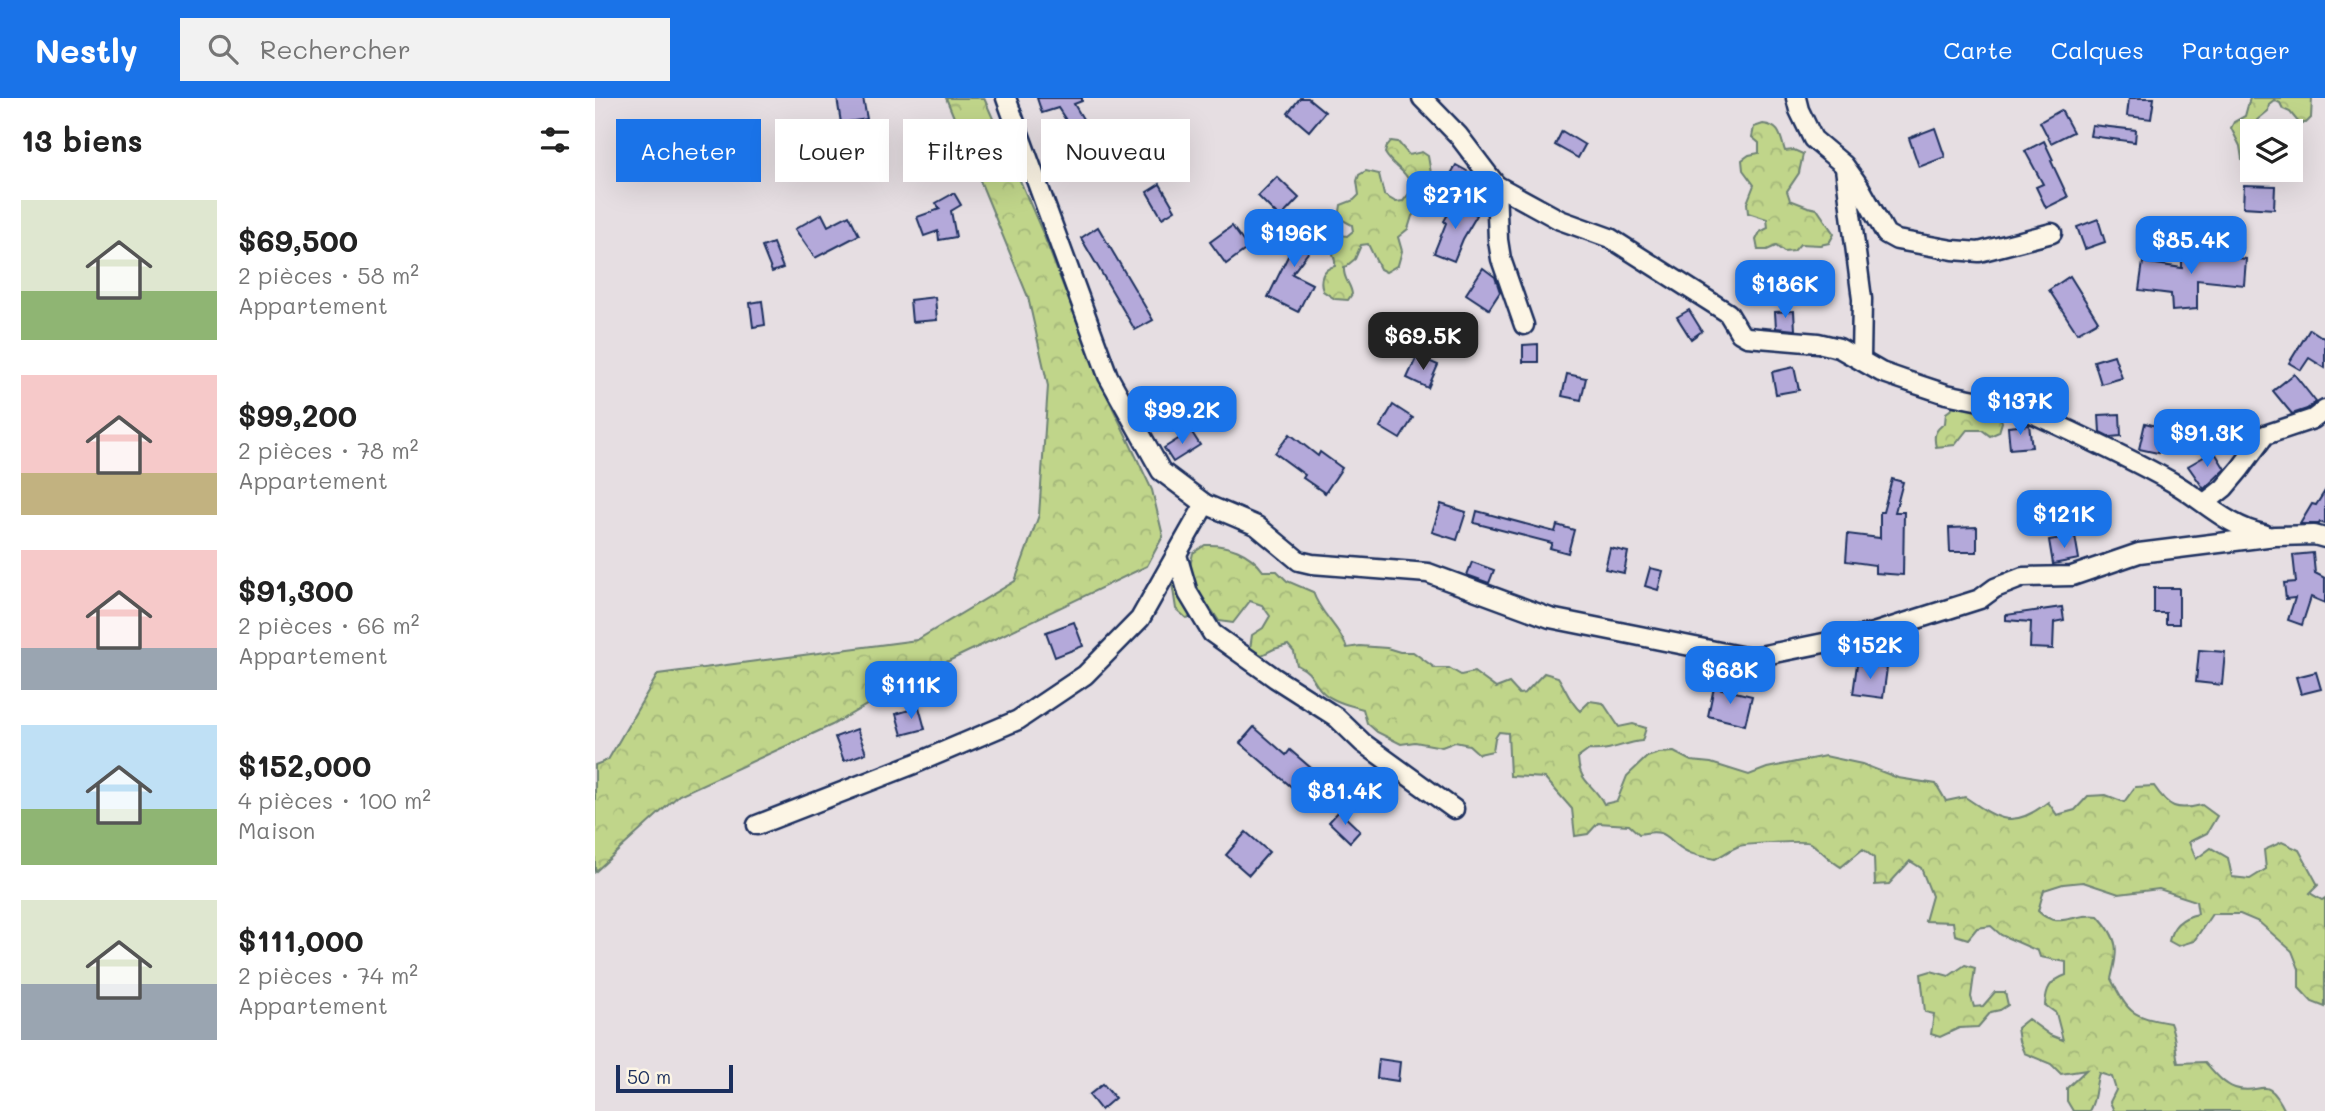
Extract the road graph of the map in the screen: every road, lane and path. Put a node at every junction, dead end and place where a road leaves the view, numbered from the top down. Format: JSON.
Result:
{"nodes":[{"id":1,"x":1006,"y":98,"type":"edge"},
{"id":2,"x":1422,"y":98,"type":"edge"},
{"id":3,"x":1796,"y":98,"type":"edge"},
{"id":4,"x":1844,"y":165,"type":"junction"},
{"id":5,"x":1496,"y":186,"type":"junction"},
{"id":6,"x":2052,"y":233,"type":"dead end"},
{"id":7,"x":1524,"y":326,"type":"dead end"},
{"id":8,"x":1861,"y":359,"type":"junction"},
{"id":9,"x":2325,"y":410,"type":"edge"},
{"id":10,"x":2206,"y":503,"type":"junction"},
{"id":11,"x":1205,"y":504,"type":"junction"},
{"id":12,"x":2275,"y":536,"type":"junction"},
{"id":13,"x":2325,"y":538,"type":"edge"},
{"id":14,"x":1177,"y":555,"type":"junction"},
{"id":15,"x":1454,"y":809,"type":"dead end"},
{"id":16,"x":757,"y":825,"type":"dead end"}],
"edges":[{"from":1,"to":11,"type":"street"},
{"from":2,"to":5,"type":"street"},
{"from":3,"to":4,"type":"street"},
{"from":4,"to":6,"type":"street"},
{"from":4,"to":8,"type":"street"},
{"from":5,"to":7,"type":"street"},
{"from":5,"to":8,"type":"street"},
{"from":8,"to":10,"type":"street"},
{"from":9,"to":10,"type":"street"},
{"from":10,"to":12,"type":"street"},
{"from":11,"to":12,"type":"street"},
{"from":11,"to":14,"type":"street"},
{"from":12,"to":13,"type":"street"},
{"from":14,"to":15,"type":"street"},
{"from":14,"to":16,"type":"street"}]}
